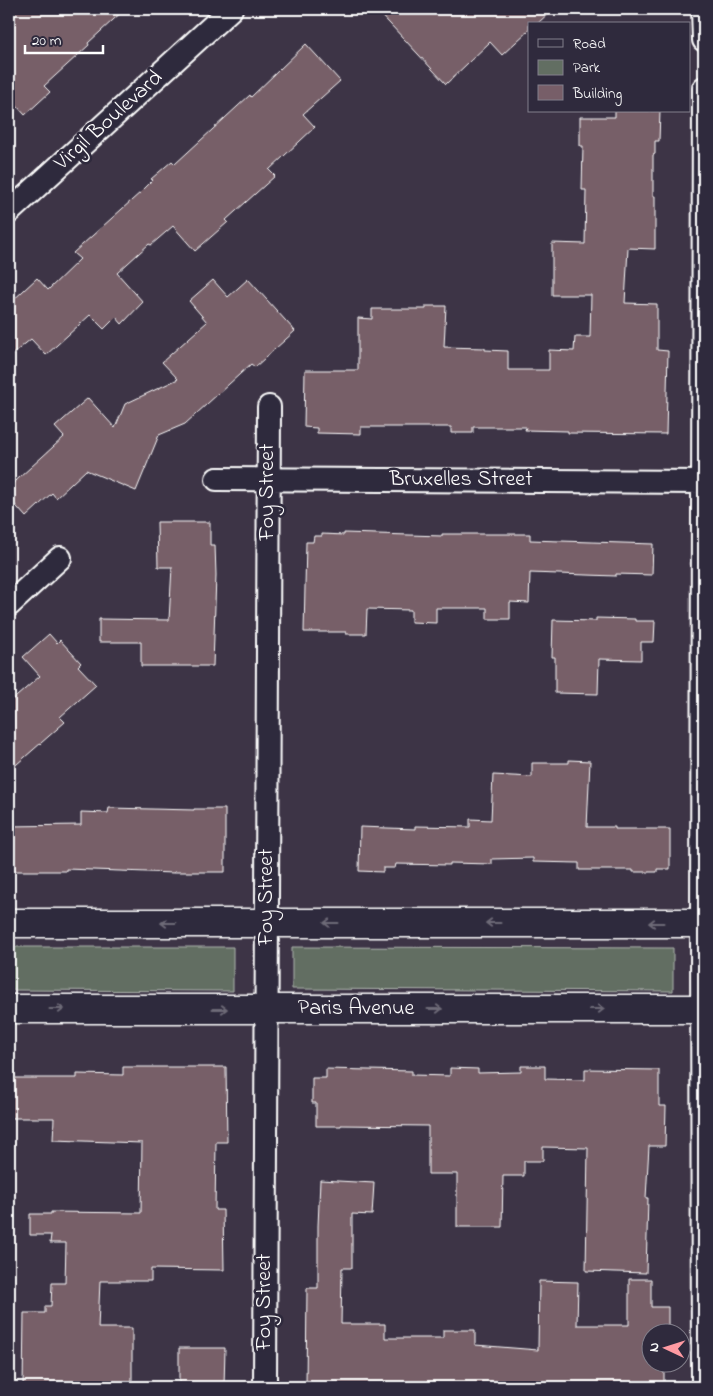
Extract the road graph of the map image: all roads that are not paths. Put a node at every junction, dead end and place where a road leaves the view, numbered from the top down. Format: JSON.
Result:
{"nodes":[{"id":1,"x":231,"y":9,"type":"edge"},
{"id":2,"x":703,"y":9,"type":"edge"},
{"id":3,"x":704,"y":40,"type":"edge"},
{"id":4,"x":704,"y":88,"type":"edge"},
{"id":5,"x":9,"y":212,"type":"edge"},
{"id":6,"x":269,"y":407,"type":"dead end"},
{"id":7,"x":217,"y":479,"type":"dead end"},
{"id":8,"x":268,"y":479,"type":"junction"},
{"id":9,"x":704,"y":482,"type":"edge"},
{"id":10,"x":60,"y":558,"type":"dead end"},
{"id":11,"x":9,"y":605,"type":"edge"},
{"id":12,"x":267,"y":923,"type":"junction"},
{"id":13,"x":703,"y":923,"type":"edge"},
{"id":14,"x":9,"y":924,"type":"edge"},
{"id":15,"x":9,"y":1009,"type":"edge"},
{"id":16,"x":267,"y":1009,"type":"junction"},
{"id":17,"x":704,"y":1010,"type":"edge"},
{"id":18,"x":265,"y":1387,"type":"edge"},
{"id":19,"x":703,"y":1387,"type":"edge"}],
"edges":[{"from":1,"to":5,"type":"street","name":"Virgil Boulevard"},
{"from":2,"to":3,"type":"street"},
{"from":4,"to":9,"type":"street"},
{"from":6,"to":8,"type":"street","name":"Foy Street"},
{"from":7,"to":8,"type":"street","name":"Bruxelles Street"},
{"from":8,"to":9,"type":"street","name":"Bruxelles Street"},
{"from":8,"to":12,"type":"street","name":"Foy Street"},
{"from":9,"to":13,"type":"street"},
{"from":10,"to":11,"type":"street"},
{"from":13,"to":12,"type":"street","one_way":true},
{"from":12,"to":14,"type":"street","one_way":true},
{"from":12,"to":16,"type":"street","name":"Foy Street"},
{"from":13,"to":17,"type":"street"},
{"from":15,"to":16,"type":"street","name":"Paris Avenue","one_way":true},
{"from":16,"to":17,"type":"street","name":"Paris Avenue","one_way":true},
{"from":16,"to":18,"type":"street","name":"Foy Street"},
{"from":17,"to":19,"type":"street"}]}
